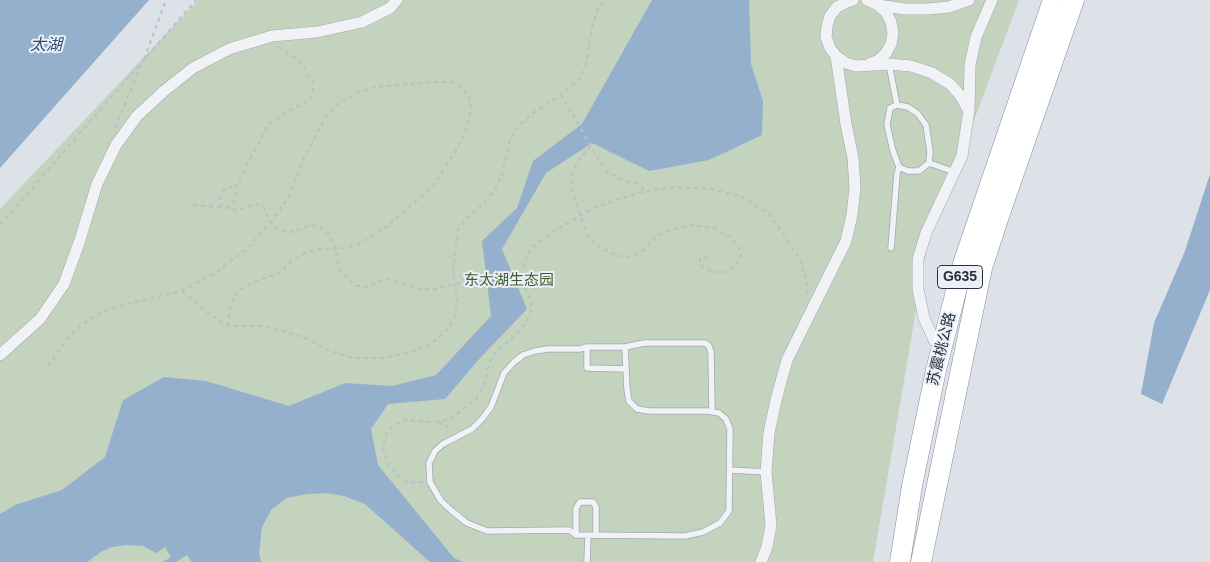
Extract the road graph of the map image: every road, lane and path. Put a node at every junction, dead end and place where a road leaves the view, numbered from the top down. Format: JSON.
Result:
{"nodes":[{"id":1,"x":166,"y":0,"type":"edge"},
{"id":2,"x":196,"y":0,"type":"edge"},
{"id":3,"x":397,"y":0,"type":"edge"},
{"id":4,"x":606,"y":0,"type":"edge"},
{"id":5,"x":849,"y":0,"type":"edge"},
{"id":6,"x":867,"y":0,"type":"edge"},
{"id":7,"x":969,"y":0,"type":"edge"},
{"id":8,"x":992,"y":0,"type":"edge"},
{"id":9,"x":1053,"y":0,"type":"edge"},
{"id":10,"x":1074,"y":0,"type":"edge"},
{"id":11,"x":944,"y":4,"type":"edge"},
{"id":12,"x":878,"y":5,"type":"junction"},
{"id":13,"x":272,"y":36,"type":"junction"},
{"id":14,"x":836,"y":56,"type":"junction"},
{"id":15,"x":144,"y":60,"type":"junction"},
{"id":16,"x":889,"y":64,"type":"junction"},
{"id":17,"x":867,"y":65,"type":"junction"},
{"id":18,"x":561,"y":94,"type":"junction"},
{"id":19,"x":897,"y":105,"type":"junction"},
{"id":20,"x":968,"y":110,"type":"junction"},
{"id":21,"x":113,"y":133,"type":"dead end"},
{"id":22,"x":591,"y":146,"type":"junction"},
{"id":23,"x":929,"y":164,"type":"junction"},
{"id":24,"x":899,"y":167,"type":"junction"},
{"id":25,"x":955,"y":172,"type":"junction"},
{"id":26,"x":236,"y":187,"type":"junction"},
{"id":27,"x":646,"y":191,"type":"junction"},
{"id":28,"x":193,"y":205,"type":"dead end"},
{"id":29,"x":222,"y":207,"type":"junction"},
{"id":30,"x":227,"y":208,"type":"junction"},
{"id":31,"x":580,"y":216,"type":"junction"},
{"id":32,"x":271,"y":221,"type":"junction"},
{"id":33,"x":0,"y":225,"type":"edge"},
{"id":34,"x":891,"y":248,"type":"dead end"},
{"id":35,"x":336,"y":249,"type":"junction"},
{"id":36,"x":712,"y":258,"type":"dead end"},
{"id":37,"x":522,"y":276,"type":"junction"},
{"id":38,"x":455,"y":284,"type":"junction"},
{"id":39,"x":182,"y":291,"type":"junction"},
{"id":40,"x":807,"y":296,"type":"dead end"},
{"id":41,"x":227,"y":326,"type":"junction"},
{"id":42,"x":587,"y":347,"type":"junction"},
{"id":43,"x":625,"y":347,"type":"junction"},
{"id":44,"x":942,"y":349,"type":"junction"},
{"id":45,"x":0,"y":355,"type":"edge"},
{"id":46,"x":48,"y":366,"type":"dead end"},
{"id":47,"x":626,"y":369,"type":"junction"},
{"id":48,"x":952,"y":411,"type":"junction"},
{"id":49,"x":712,"y":412,"type":"junction"},
{"id":50,"x":438,"y":421,"type":"junction"},
{"id":51,"x":458,"y":437,"type":"junction"},
{"id":52,"x":920,"y":447,"type":"junction"},
{"id":53,"x":730,"y":470,"type":"junction"},
{"id":54,"x":766,"y":472,"type":"junction"},
{"id":55,"x":430,"y":482,"type":"junction"},
{"id":56,"x":576,"y":535,"type":"junction"},
{"id":57,"x":588,"y":535,"type":"junction"},
{"id":58,"x":596,"y":535,"type":"junction"},
{"id":59,"x":587,"y":562,"type":"edge"},
{"id":60,"x":761,"y":562,"type":"edge"},
{"id":61,"x":891,"y":562,"type":"edge"},
{"id":62,"x":900,"y":562,"type":"edge"},
{"id":63,"x":921,"y":562,"type":"edge"},
{"id":64,"x":933,"y":562,"type":"edge"}],
"edges":[{"from":1,"to":15,"type":"path"},
{"from":2,"to":15,"type":"path"},
{"from":3,"to":13,"type":"street"},
{"from":4,"to":18,"type":"path"},
{"from":5,"to":14,"type":"street"},
{"from":6,"to":12,"type":"street"},
{"from":7,"to":11,"type":"street"},
{"from":8,"to":20,"type":"street"},
{"from":9,"to":44,"type":"highway","name":"苏震桃公路","number":"G635"},
{"from":10,"to":48,"type":"highway","name":"苏震桃公路","number":"G635"},
{"from":11,"to":12,"type":"street"},
{"from":12,"to":17,"type":"street"},
{"from":13,"to":26,"type":"path"},
{"from":13,"to":45,"type":"street"},
{"from":14,"to":17,"type":"street"},
{"from":14,"to":54,"type":"street"},
{"from":15,"to":21,"type":"path"},
{"from":15,"to":33,"type":"path"},
{"from":16,"to":17,"type":"street"},
{"from":16,"to":19,"type":"lane"},
{"from":16,"to":20,"type":"street"},
{"from":18,"to":22,"type":"path"},
{"from":18,"to":38,"type":"path"},
{"from":19,"to":23,"type":"lane"},
{"from":19,"to":24,"type":"lane"},
{"from":20,"to":25,"type":"street"},
{"from":22,"to":27,"type":"path"},
{"from":22,"to":31,"type":"path"},
{"from":23,"to":24,"type":"lane"},
{"from":23,"to":25,"type":"lane"},
{"from":24,"to":34,"type":"lane"},
{"from":25,"to":44,"type":"street"},
{"from":26,"to":29,"type":"path"},
{"from":26,"to":30,"type":"path"},
{"from":27,"to":31,"type":"path"},
{"from":27,"to":40,"type":"path"},
{"from":28,"to":29,"type":"path"},
{"from":29,"to":30,"type":"path"},
{"from":30,"to":32,"type":"path"},
{"from":31,"to":36,"type":"path"},
{"from":31,"to":37,"type":"path"},
{"from":32,"to":35,"type":"path"},
{"from":32,"to":35,"type":"path"},
{"from":32,"to":39,"type":"path"},
{"from":35,"to":38,"type":"path"},
{"from":35,"to":41,"type":"path"},
{"from":37,"to":38,"type":"path"},
{"from":37,"to":50,"type":"path"},
{"from":38,"to":41,"type":"path"},
{"from":39,"to":41,"type":"path"},
{"from":39,"to":46,"type":"path"},
{"from":42,"to":43,"type":"lane"},
{"from":42,"to":47,"type":"lane"},
{"from":42,"to":51,"type":"lane"},
{"from":43,"to":47,"type":"lane"},
{"from":43,"to":49,"type":"lane"},
{"from":44,"to":52,"type":"highway","name":"苏震桃公路","number":"G635"},
{"from":47,"to":49,"type":"lane"},
{"from":48,"to":63,"type":"highway","name":"苏震桃公路","number":"G635"},
{"from":48,"to":64,"type":"highway"},
{"from":49,"to":53,"type":"lane"},
{"from":50,"to":51,"type":"path"},
{"from":50,"to":55,"type":"path"},
{"from":51,"to":55,"type":"lane"},
{"from":52,"to":61,"type":"highway"},
{"from":52,"to":62,"type":"highway","name":"苏震桃公路","number":"G635"},
{"from":53,"to":54,"type":"lane"},
{"from":53,"to":58,"type":"lane"},
{"from":54,"to":60,"type":"street"},
{"from":55,"to":56,"type":"lane"},
{"from":56,"to":57,"type":"lane"},
{"from":56,"to":58,"type":"lane"},
{"from":57,"to":58,"type":"lane"},
{"from":57,"to":59,"type":"lane"}]}
